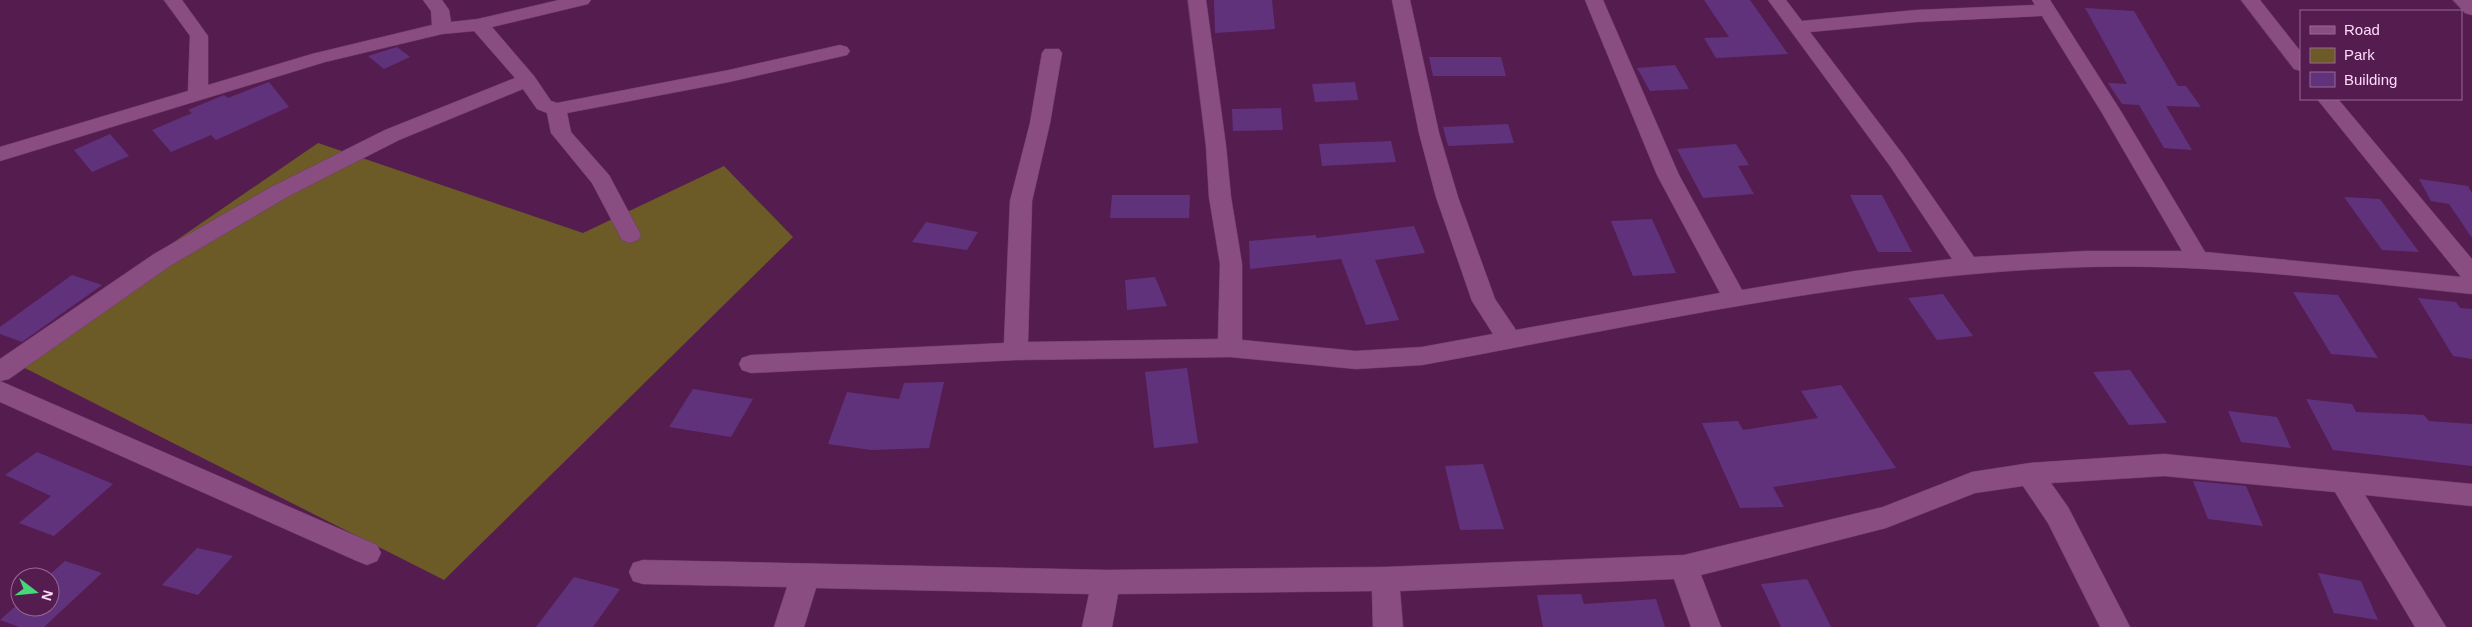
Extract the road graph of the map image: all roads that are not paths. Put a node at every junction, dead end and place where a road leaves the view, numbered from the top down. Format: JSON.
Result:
{"nodes":[{"id":1,"x":172,"y":0,"type":"edge"},
{"id":2,"x":432,"y":0,"type":"edge"},
{"id":3,"x":582,"y":0,"type":"edge"},
{"id":4,"x":1196,"y":0,"type":"edge"},
{"id":5,"x":1401,"y":0,"type":"edge"},
{"id":6,"x":1594,"y":0,"type":"edge"},
{"id":7,"x":1777,"y":0,"type":"edge"},
{"id":8,"x":2250,"y":0,"type":"edge"},
{"id":9,"x":2462,"y":0,"type":"edge"},
{"id":10,"x":2044,"y":5,"type":"edge"},
{"id":11,"x":2472,"y":9,"type":"edge"},
{"id":12,"x":478,"y":25,"type":"junction"},
{"id":13,"x":1798,"y":27,"type":"junction"},
{"id":14,"x":442,"y":28,"type":"junction"},
{"id":15,"x":840,"y":51,"type":"dead end"},
{"id":16,"x":1052,"y":53,"type":"dead end"},
{"id":17,"x":2300,"y":64,"type":"edge"},
{"id":18,"x":527,"y":80,"type":"junction"},
{"id":19,"x":198,"y":93,"type":"junction"},
{"id":20,"x":2328,"y":100,"type":"edge"},
{"id":21,"x":556,"y":109,"type":"junction"},
{"id":22,"x":0,"y":154,"type":"edge"},
{"id":23,"x":630,"y":235,"type":"dead end"},
{"id":24,"x":2198,"y":258,"type":"junction"},
{"id":25,"x":1968,"y":265,"type":"junction"},
{"id":26,"x":2472,"y":274,"type":"edge"},
{"id":27,"x":2472,"y":286,"type":"edge"},
{"id":28,"x":1735,"y":298,"type":"junction"},
{"id":29,"x":1510,"y":340,"type":"junction"},
{"id":30,"x":1230,"y":348,"type":"junction"},
{"id":31,"x":1016,"y":351,"type":"junction"},
{"id":32,"x":751,"y":364,"type":"dead end"},
{"id":33,"x":0,"y":372,"type":"edge"},
{"id":34,"x":0,"y":391,"type":"edge"},
{"id":35,"x":2030,"y":474,"type":"junction"},
{"id":36,"x":2342,"y":481,"type":"junction"},
{"id":37,"x":2472,"y":495,"type":"edge"},
{"id":38,"x":367,"y":553,"type":"dead end"},
{"id":39,"x":1684,"y":568,"type":"junction"},
{"id":40,"x":643,"y":572,"type":"dead end"},
{"id":41,"x":805,"y":576,"type":"junction"},
{"id":42,"x":1385,"y":579,"type":"junction"},
{"id":43,"x":1106,"y":582,"type":"junction"},
{"id":44,"x":789,"y":627,"type":"edge"},
{"id":45,"x":1097,"y":627,"type":"edge"},
{"id":46,"x":1388,"y":627,"type":"edge"},
{"id":47,"x":1706,"y":627,"type":"edge"},
{"id":48,"x":2115,"y":627,"type":"edge"},
{"id":49,"x":2430,"y":627,"type":"edge"}],
"edges":[{"from":1,"to":19,"type":"street"},
{"from":2,"to":14,"type":"street"},
{"from":3,"to":12,"type":"street"},
{"from":4,"to":30,"type":"street"},
{"from":5,"to":29,"type":"street"},
{"from":6,"to":28,"type":"street"},
{"from":7,"to":13,"type":"street"},
{"from":8,"to":17,"type":"street"},
{"from":9,"to":11,"type":"street"},
{"from":10,"to":13,"type":"street"},
{"from":10,"to":24,"type":"street"},
{"from":12,"to":14,"type":"street"},
{"from":12,"to":18,"type":"street"},
{"from":13,"to":25,"type":"street"},
{"from":14,"to":19,"type":"street"},
{"from":15,"to":21,"type":"street"},
{"from":16,"to":31,"type":"street"},
{"from":18,"to":21,"type":"street"},
{"from":18,"to":33,"type":"street"},
{"from":19,"to":22,"type":"street"},
{"from":20,"to":26,"type":"street"},
{"from":21,"to":23,"type":"street"},
{"from":24,"to":25,"type":"street"},
{"from":24,"to":27,"type":"street"},
{"from":25,"to":28,"type":"street"},
{"from":28,"to":29,"type":"street"},
{"from":29,"to":30,"type":"street"},
{"from":30,"to":31,"type":"street"},
{"from":31,"to":32,"type":"street"},
{"from":34,"to":38,"type":"street"},
{"from":35,"to":36,"type":"street"},
{"from":35,"to":39,"type":"street"},
{"from":35,"to":48,"type":"street"},
{"from":36,"to":37,"type":"street"},
{"from":36,"to":49,"type":"street"},
{"from":39,"to":42,"type":"street"},
{"from":39,"to":47,"type":"street"},
{"from":40,"to":41,"type":"street"},
{"from":41,"to":43,"type":"street"},
{"from":41,"to":44,"type":"street"},
{"from":42,"to":43,"type":"street"},
{"from":42,"to":46,"type":"street"},
{"from":43,"to":45,"type":"street"}]}
